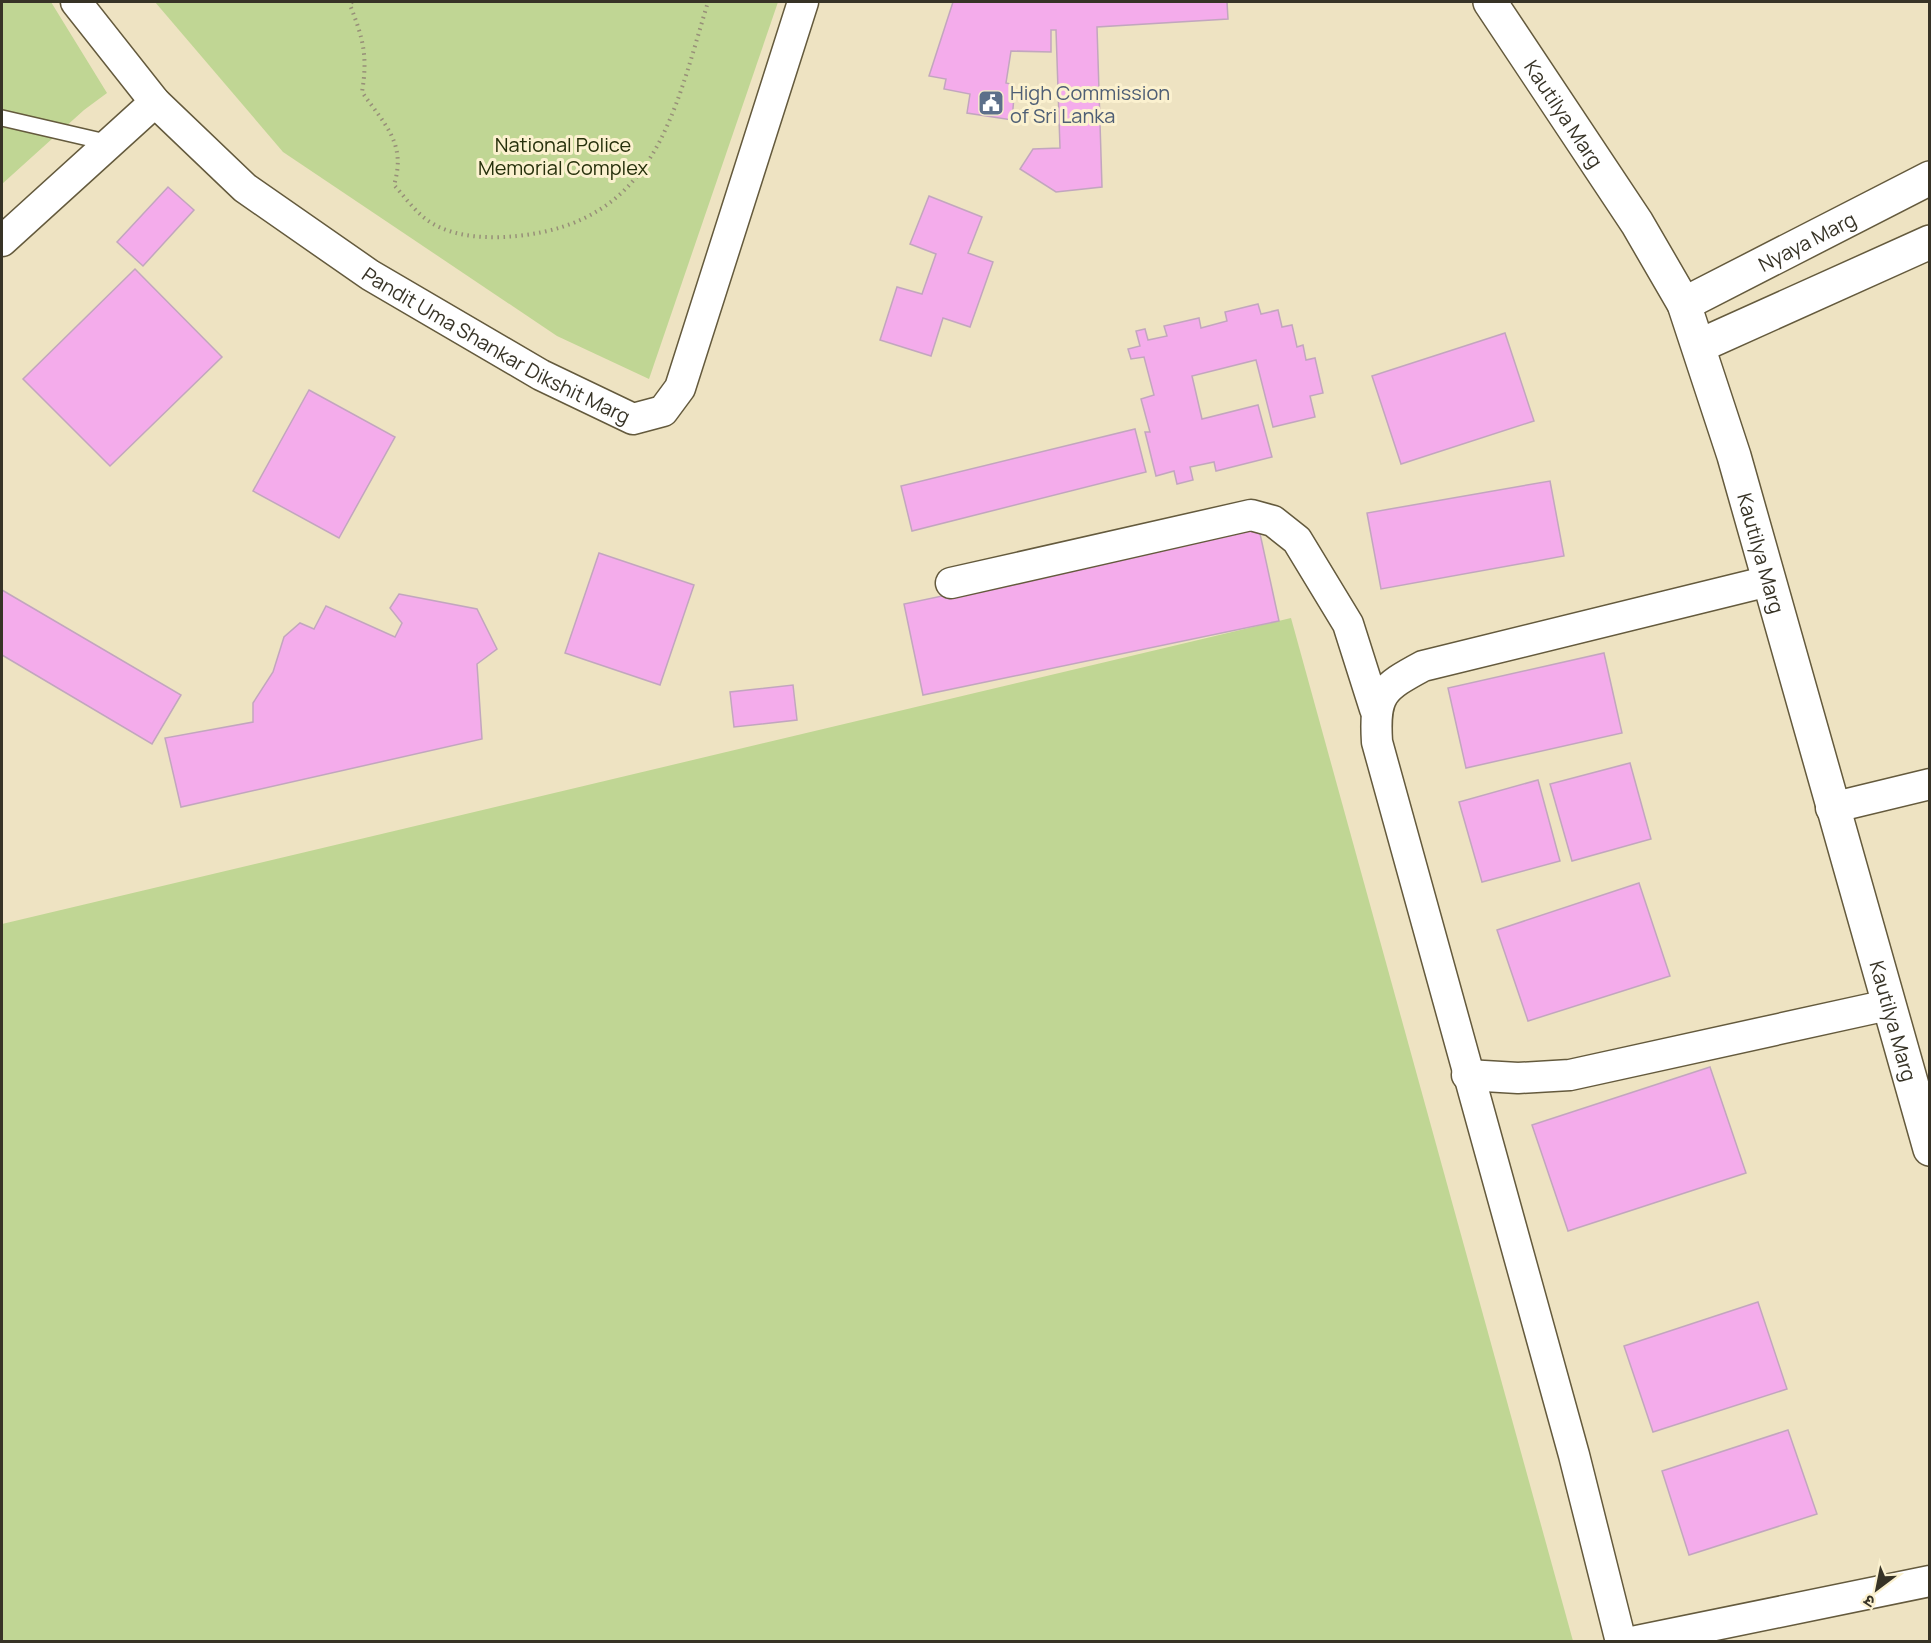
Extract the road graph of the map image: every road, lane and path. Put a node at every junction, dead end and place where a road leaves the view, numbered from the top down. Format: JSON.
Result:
{"nodes":[{"id":1,"x":76,"y":2,"type":"edge"},
{"id":2,"x":352,"y":2,"type":"edge"},
{"id":3,"x":708,"y":2,"type":"edge"},
{"id":4,"x":803,"y":2,"type":"edge"},
{"id":5,"x":1490,"y":2,"type":"edge"},
{"id":6,"x":155,"y":102,"type":"junction"},
{"id":7,"x":2,"y":118,"type":"edge"},
{"id":8,"x":110,"y":143,"type":"junction"},
{"id":9,"x":1929,"y":178,"type":"edge"},
{"id":10,"x":2,"y":241,"type":"edge"},
{"id":11,"x":1929,"y":242,"type":"edge"},
{"id":12,"x":1684,"y":304,"type":"junction"},
{"id":13,"x":1699,"y":346,"type":"junction"},
{"id":14,"x":1769,"y":581,"type":"junction"},
{"id":15,"x":951,"y":583,"type":"dead end"},
{"id":16,"x":1375,"y":709,"type":"junction"},
{"id":17,"x":1929,"y":784,"type":"edge"},
{"id":18,"x":1831,"y":808,"type":"junction"},
{"id":19,"x":1888,"y":1005,"type":"junction"},
{"id":20,"x":1467,"y":1075,"type":"junction"},
{"id":21,"x":1929,"y":1149,"type":"edge"},
{"id":22,"x":1929,"y":1581,"type":"edge"},
{"id":23,"x":1621,"y":1641,"type":"edge"},
{"id":24,"x":1632,"y":1641,"type":"edge"}],
"edges":[{"from":1,"to":6,"type":"street","name":"Pandit Uma Shankar Dikshit Marg"},
{"from":2,"to":3,"type":"path"},
{"from":4,"to":6,"type":"street","name":"Pandit Uma Shankar Dikshit Marg"},
{"from":5,"to":12,"type":"street","name":"Kautilya Marg"},
{"from":6,"to":8,"type":"street"},
{"from":7,"to":8,"type":"lane"},
{"from":8,"to":10,"type":"street"},
{"from":9,"to":12,"type":"street","name":"Nyaya Marg"},
{"from":11,"to":13,"type":"street"},
{"from":12,"to":13,"type":"street","name":"Kautilya Marg"},
{"from":13,"to":14,"type":"street","name":"Kautilya Marg"},
{"from":14,"to":16,"type":"street"},
{"from":14,"to":18,"type":"street","name":"Kautilya Marg"},
{"from":15,"to":16,"type":"street"},
{"from":16,"to":20,"type":"street"},
{"from":17,"to":18,"type":"street"},
{"from":18,"to":19,"type":"street","name":"Kautilya Marg"},
{"from":19,"to":20,"type":"street"},
{"from":19,"to":21,"type":"street","name":"Kautilya Marg"},
{"from":20,"to":23,"type":"street"},
{"from":22,"to":24,"type":"street"}]}
